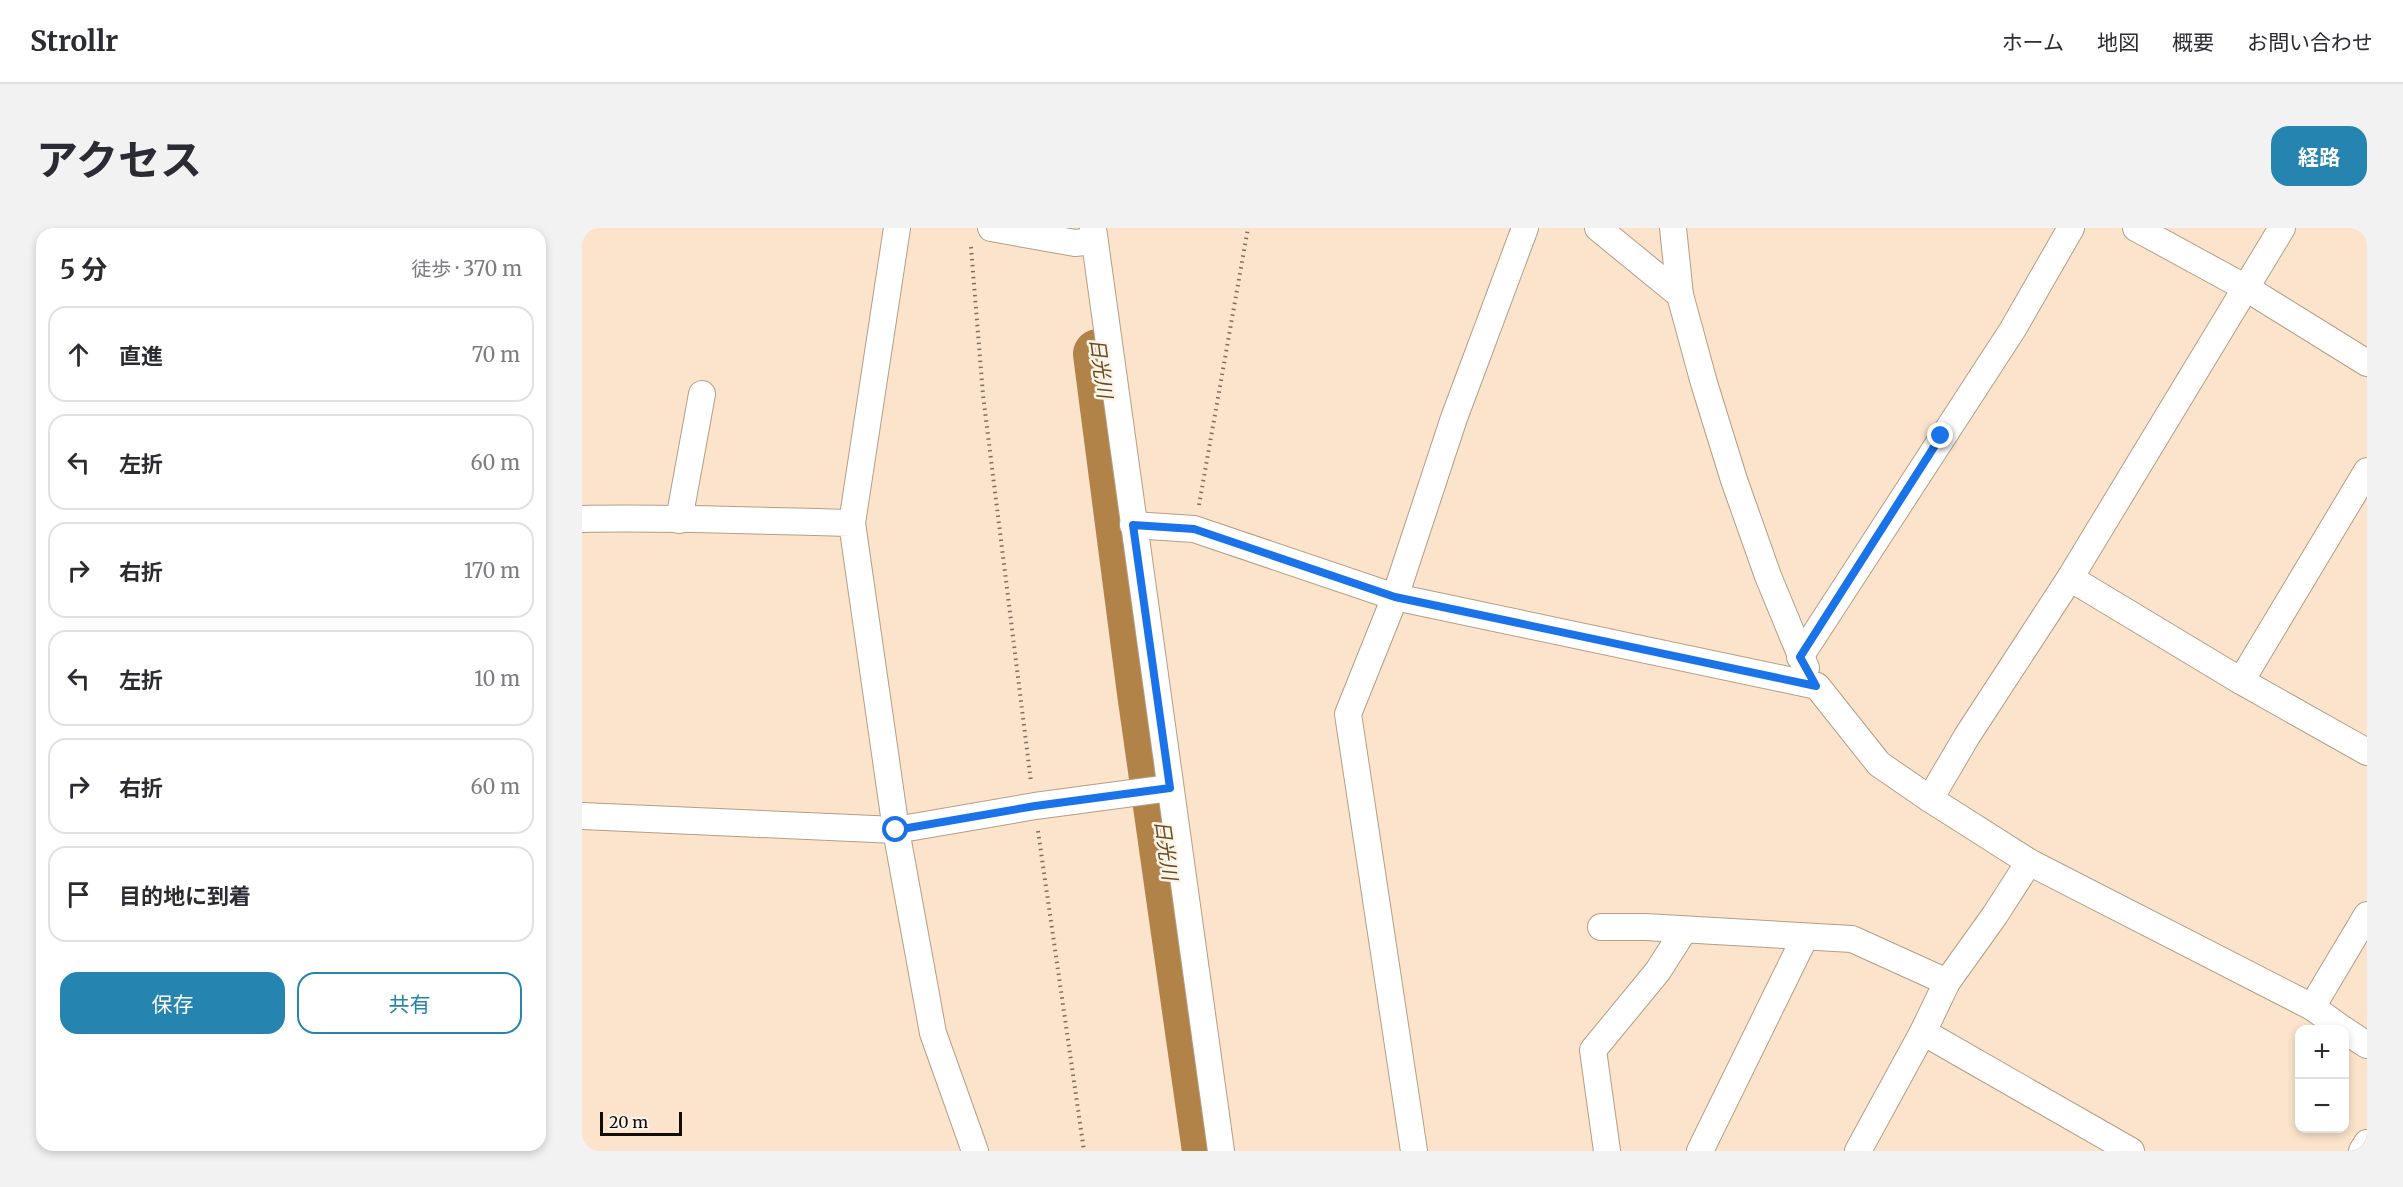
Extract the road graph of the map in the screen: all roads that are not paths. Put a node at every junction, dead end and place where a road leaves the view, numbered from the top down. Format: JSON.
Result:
{"nodes":[{"id":1,"x":897,"y":228,"type":"edge"},
{"id":2,"x":1525,"y":228,"type":"edge"},
{"id":3,"x":1598,"y":228,"type":"edge"},
{"id":4,"x":1673,"y":228,"type":"edge"},
{"id":5,"x":2071,"y":228,"type":"edge"},
{"id":6,"x":2136,"y":228,"type":"edge"},
{"id":7,"x":2282,"y":228,"type":"edge"},
{"id":8,"x":981,"y":234,"type":"edge"},
{"id":9,"x":1087,"y":239,"type":"edge"},
{"id":10,"x":2246,"y":288,"type":"junction"},
{"id":11,"x":1680,"y":296,"type":"junction"},
{"id":12,"x":2367,"y":363,"type":"edge"},
{"id":13,"x":702,"y":394,"type":"dead end"},
{"id":14,"x":2367,"y":471,"type":"edge"},
{"id":15,"x":582,"y":519,"type":"edge"},
{"id":16,"x":679,"y":520,"type":"junction"},
{"id":17,"x":852,"y":523,"type":"junction"},
{"id":18,"x":1133,"y":525,"type":"junction"},
{"id":19,"x":2070,"y":578,"type":"junction"},
{"id":20,"x":1395,"y":597,"type":"junction"},
{"id":21,"x":1800,"y":657,"type":"junction"},
{"id":22,"x":2241,"y":681,"type":"junction"},
{"id":23,"x":1816,"y":686,"type":"junction"},
{"id":24,"x":2367,"y":752,"type":"edge"},
{"id":25,"x":1161,"y":789,"type":"junction"},
{"id":26,"x":1930,"y":799,"type":"junction"},
{"id":27,"x":582,"y":816,"type":"edge"},
{"id":28,"x":896,"y":830,"type":"junction"},
{"id":29,"x":2030,"y":862,"type":"junction"},
{"id":30,"x":2367,"y":915,"type":"edge"},
{"id":31,"x":1600,"y":927,"type":"dead end"},
{"id":32,"x":1684,"y":930,"type":"junction"},
{"id":33,"x":1806,"y":937,"type":"junction"},
{"id":34,"x":1947,"y":982,"type":"junction"},
{"id":35,"x":2312,"y":1007,"type":"junction"},
{"id":36,"x":2337,"y":1025,"type":"edge"},
{"id":37,"x":1923,"y":1032,"type":"junction"},
{"id":38,"x":2349,"y":1033,"type":"edge"},
{"id":39,"x":2367,"y":1046,"type":"edge"},
{"id":40,"x":2367,"y":1143,"type":"edge"},
{"id":41,"x":975,"y":1151,"type":"edge"},
{"id":42,"x":1221,"y":1151,"type":"edge"},
{"id":43,"x":1414,"y":1151,"type":"edge"},
{"id":44,"x":1606,"y":1151,"type":"edge"},
{"id":45,"x":1700,"y":1151,"type":"edge"},
{"id":46,"x":1858,"y":1151,"type":"edge"},
{"id":47,"x":2132,"y":1151,"type":"edge"},
{"id":48,"x":2362,"y":1151,"type":"edge"}],
"edges":[{"from":1,"to":17,"type":"street"},
{"from":2,"to":20,"type":"street"},
{"from":3,"to":11,"type":"street"},
{"from":4,"to":11,"type":"street"},
{"from":5,"to":21,"type":"street"},
{"from":6,"to":10,"type":"street"},
{"from":7,"to":10,"type":"street"},
{"from":8,"to":9,"type":"street"},
{"from":9,"to":18,"type":"street"},
{"from":10,"to":12,"type":"street"},
{"from":10,"to":19,"type":"street"},
{"from":11,"to":21,"type":"street"},
{"from":13,"to":16,"type":"street"},
{"from":14,"to":22,"type":"street"},
{"from":15,"to":16,"type":"street"},
{"from":16,"to":17,"type":"street"},
{"from":17,"to":28,"type":"street"},
{"from":18,"to":20,"type":"street"},
{"from":18,"to":25,"type":"street"},
{"from":19,"to":22,"type":"street"},
{"from":19,"to":26,"type":"street"},
{"from":20,"to":23,"type":"street"},
{"from":20,"to":43,"type":"street"},
{"from":21,"to":23,"type":"street"},
{"from":22,"to":24,"type":"street"},
{"from":23,"to":26,"type":"street"},
{"from":25,"to":28,"type":"street"},
{"from":25,"to":42,"type":"street"},
{"from":26,"to":29,"type":"street"},
{"from":27,"to":28,"type":"street"},
{"from":28,"to":41,"type":"street"},
{"from":29,"to":34,"type":"street"},
{"from":29,"to":35,"type":"street"},
{"from":30,"to":35,"type":"street"},
{"from":31,"to":32,"type":"street"},
{"from":32,"to":33,"type":"street"},
{"from":32,"to":44,"type":"street"},
{"from":33,"to":34,"type":"street"},
{"from":33,"to":45,"type":"street"},
{"from":34,"to":37,"type":"street"},
{"from":35,"to":36,"type":"street"},
{"from":37,"to":46,"type":"street"},
{"from":37,"to":47,"type":"street"},
{"from":38,"to":39,"type":"street"},
{"from":40,"to":48,"type":"street"}]}
